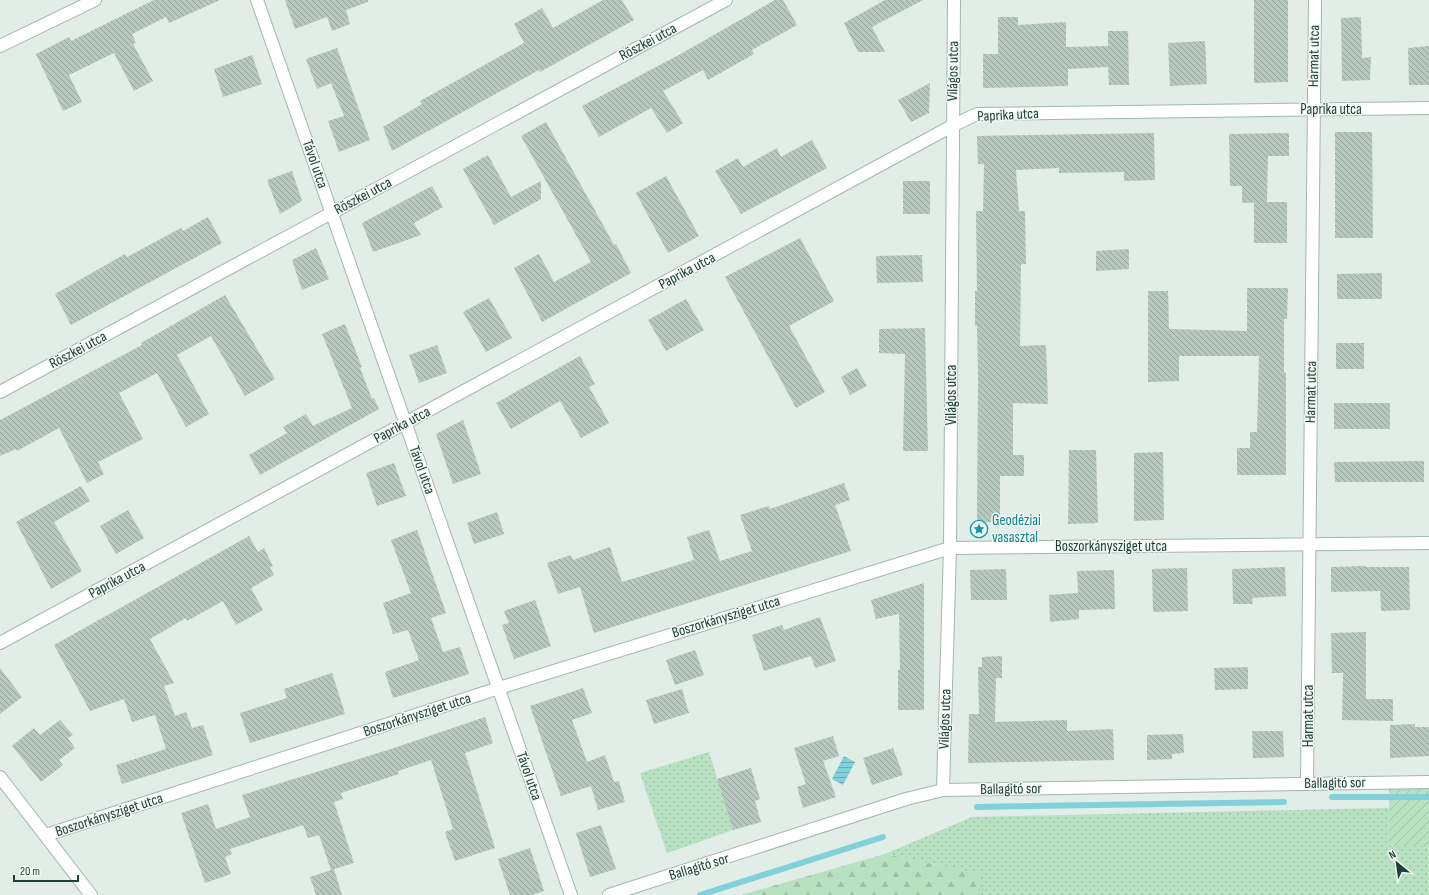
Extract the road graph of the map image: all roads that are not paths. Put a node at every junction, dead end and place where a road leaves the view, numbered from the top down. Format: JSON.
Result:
{"nodes":[{"id":1,"x":95,"y":0,"type":"edge"},
{"id":2,"x":257,"y":0,"type":"edge"},
{"id":3,"x":726,"y":0,"type":"edge"},
{"id":4,"x":954,"y":0,"type":"edge"},
{"id":5,"x":1315,"y":0,"type":"edge"},
{"id":6,"x":0,"y":46,"type":"edge"},
{"id":7,"x":1429,"y":108,"type":"edge"},
{"id":8,"x":1314,"y":109,"type":"junction"},
{"id":9,"x":952,"y":126,"type":"junction"},
{"id":10,"x":332,"y":213,"type":"junction"},
{"id":11,"x":0,"y":392,"type":"edge"},
{"id":12,"x":405,"y":424,"type":"junction"},
{"id":13,"x":1429,"y":543,"type":"edge"},
{"id":14,"x":1309,"y":545,"type":"junction"},
{"id":15,"x":950,"y":548,"type":"junction"},
{"id":16,"x":0,"y":643,"type":"edge"},
{"id":17,"x":499,"y":688,"type":"junction"},
{"id":18,"x":0,"y":777,"type":"edge"},
{"id":19,"x":1429,"y":782,"type":"edge"},
{"id":20,"x":1307,"y":784,"type":"junction"},
{"id":21,"x":943,"y":790,"type":"junction"},
{"id":22,"x":46,"y":835,"type":"junction"},
{"id":23,"x":91,"y":895,"type":"edge"},
{"id":24,"x":571,"y":895,"type":"edge"},
{"id":25,"x":609,"y":895,"type":"edge"}],
"edges":[{"from":1,"to":6,"type":"street"},
{"from":2,"to":10,"type":"street","name":"Távol utca"},
{"from":3,"to":10,"type":"street","name":"Röszkei utca"},
{"from":4,"to":9,"type":"street","name":"Világos utca"},
{"from":5,"to":8,"type":"street","name":"Harmat utca"},
{"from":7,"to":8,"type":"street","name":"Paprika utca"},
{"from":8,"to":9,"type":"street","name":"Paprika utca"},
{"from":8,"to":14,"type":"street","name":"Harmat utca"},
{"from":9,"to":12,"type":"street","name":"Paprika utca"},
{"from":9,"to":15,"type":"street","name":"Világos utca"},
{"from":10,"to":11,"type":"street","name":"Röszkei utca"},
{"from":10,"to":12,"type":"street","name":"Távol utca"},
{"from":12,"to":16,"type":"street","name":"Paprika utca"},
{"from":12,"to":17,"type":"street","name":"Távol utca"},
{"from":13,"to":14,"type":"street","name":"Boszorkánysziget utca"},
{"from":14,"to":15,"type":"street","name":"Boszorkánysziget utca"},
{"from":14,"to":20,"type":"street","name":"Harmat utca"},
{"from":15,"to":17,"type":"street","name":"Boszorkánysziget utca"},
{"from":15,"to":21,"type":"street","name":"Világos utca"},
{"from":17,"to":22,"type":"street","name":"Boszorkánysziget utca"},
{"from":17,"to":24,"type":"street","name":"Távol utca"},
{"from":18,"to":22,"type":"street"},
{"from":19,"to":20,"type":"street","name":"Ballagitó sor"},
{"from":20,"to":21,"type":"street","name":"Ballagitó sor"},
{"from":21,"to":25,"type":"street","name":"Ballagitó sor"},
{"from":22,"to":23,"type":"street"}]}
